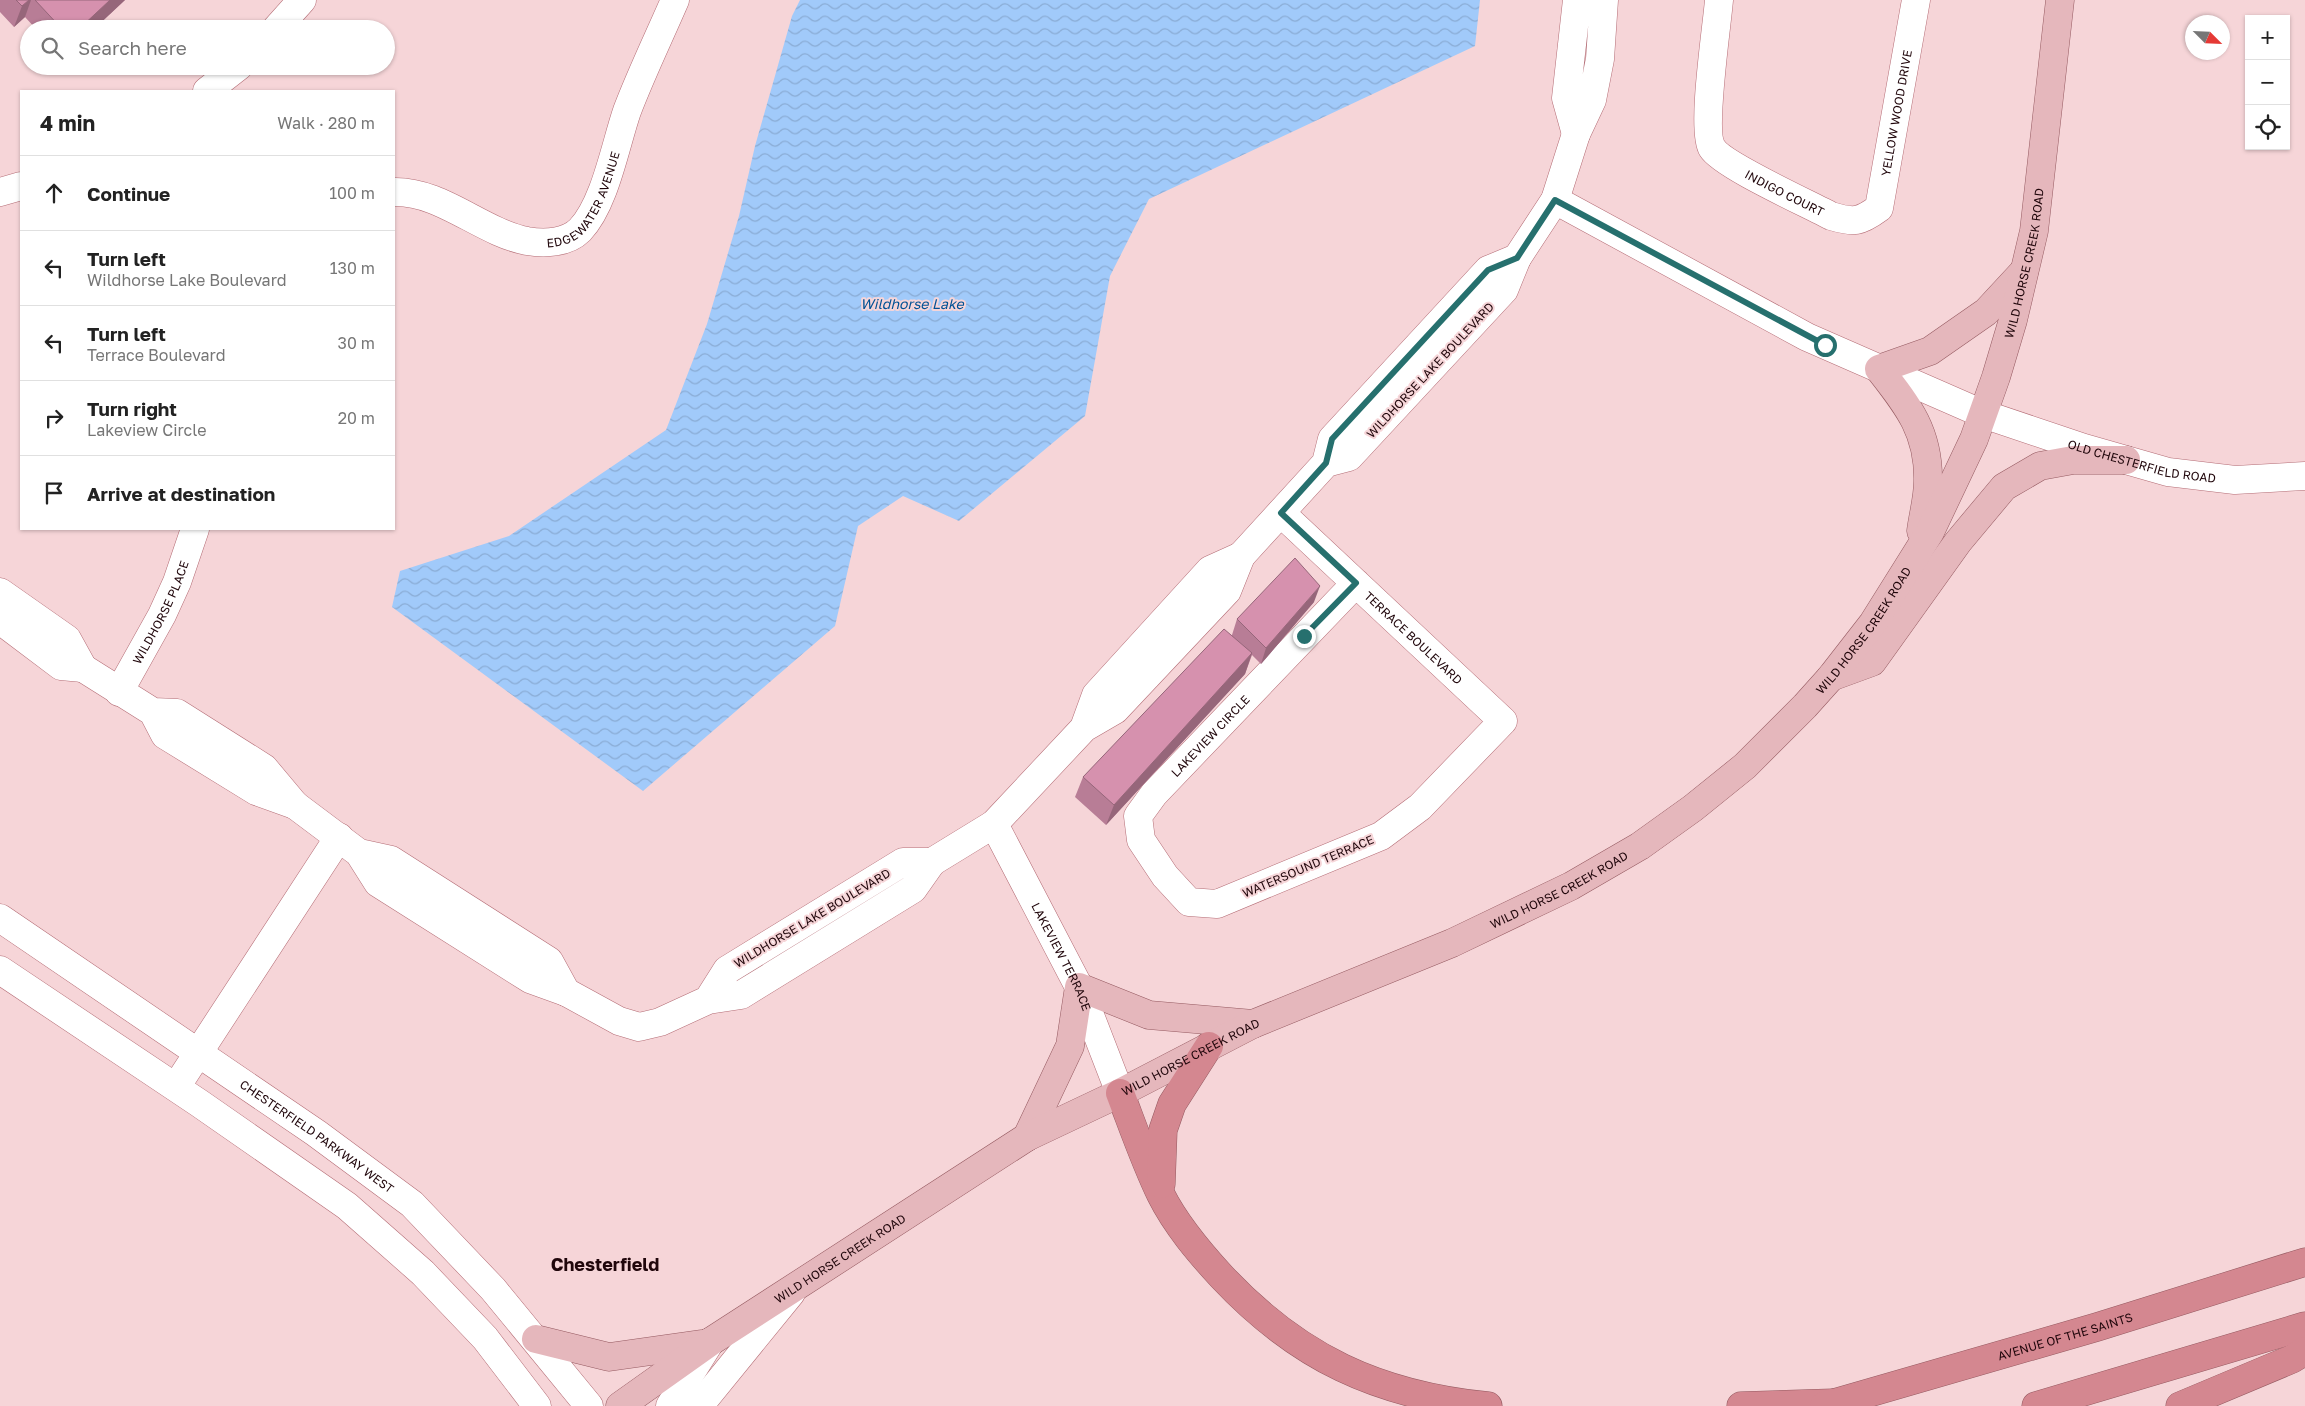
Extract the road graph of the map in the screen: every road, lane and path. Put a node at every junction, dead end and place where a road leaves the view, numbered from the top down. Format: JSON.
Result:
{"nodes":[{"id":1,"x":302,"y":0,"type":"edge"},
{"id":2,"x":675,"y":0,"type":"edge"},
{"id":3,"x":1576,"y":0,"type":"edge"},
{"id":4,"x":1604,"y":0,"type":"edge"},
{"id":5,"x":1719,"y":0,"type":"edge"},
{"id":6,"x":1916,"y":0,"type":"edge"},
{"id":7,"x":2060,"y":0,"type":"edge"},
{"id":8,"x":284,"y":20,"type":"edge"},
{"id":9,"x":1576,"y":134,"type":"junction"},
{"id":10,"x":20,"y":186,"type":"edge"},
{"id":11,"x":0,"y":192,"type":"edge"},
{"id":12,"x":395,"y":192,"type":"edge"},
{"id":13,"x":1555,"y":200,"type":"junction"},
{"id":14,"x":1864,"y":219,"type":"joint"},
{"id":15,"x":2024,"y":271,"type":"junction"},
{"id":16,"x":1879,"y":368,"type":"junction"},
{"id":17,"x":1983,"y":414,"type":"junction"},
{"id":18,"x":2126,"y":460,"type":"junction"},
{"id":19,"x":2305,"y":476,"type":"edge"},
{"id":20,"x":1281,"y":513,"type":"junction"},
{"id":21,"x":195,"y":530,"type":"edge"},
{"id":22,"x":1918,"y":552,"type":"junction"},
{"id":23,"x":1356,"y":583,"type":"junction"},
{"id":24,"x":0,"y":592,"type":"edge"},
{"id":25,"x":0,"y":620,"type":"edge"},
{"id":26,"x":83,"y":668,"type":"junction"},
{"id":27,"x":1831,"y":677,"type":"junction"},
{"id":28,"x":119,"y":692,"type":"junction"},
{"id":29,"x":1503,"y":721,"type":"joint"},
{"id":30,"x":994,"y":824,"type":"junction"},
{"id":31,"x":349,"y":845,"type":"junction"},
{"id":32,"x":1189,"y":902,"type":"joint"},
{"id":33,"x":0,"y":918,"type":"edge"},
{"id":34,"x":0,"y":970,"type":"edge"},
{"id":35,"x":1080,"y":987,"type":"junction"},
{"id":36,"x":1253,"y":1024,"type":"junction"},
{"id":37,"x":1209,"y":1046,"type":"junction"},
{"id":38,"x":198,"y":1053,"type":"junction"},
{"id":39,"x":176,"y":1087,"type":"junction"},
{"id":40,"x":1120,"y":1093,"type":"junction"},
{"id":41,"x":1027,"y":1137,"type":"junction"},
{"id":42,"x":1162,"y":1196,"type":"junction"},
{"id":43,"x":2305,"y":1262,"type":"edge"},
{"id":44,"x":795,"y":1287,"type":"junction"},
{"id":45,"x":2305,"y":1326,"type":"edge"},
{"id":46,"x":536,"y":1339,"type":"junction"},
{"id":47,"x":710,"y":1342,"type":"junction"},
{"id":48,"x":2305,"y":1352,"type":"edge"},
{"id":49,"x":505,"y":1365,"type":"junction"},
{"id":50,"x":1829,"y":1405,"type":"edge"},
{"id":51,"x":518,"y":1406,"type":"edge"},
{"id":52,"x":537,"y":1406,"type":"edge"},
{"id":53,"x":589,"y":1406,"type":"edge"},
{"id":54,"x":620,"y":1406,"type":"edge"},
{"id":55,"x":670,"y":1406,"type":"edge"},
{"id":56,"x":699,"y":1406,"type":"edge"},
{"id":57,"x":1488,"y":1406,"type":"edge"},
{"id":58,"x":1741,"y":1406,"type":"edge"},
{"id":59,"x":2036,"y":1406,"type":"edge"},
{"id":60,"x":2180,"y":1406,"type":"edge"}],
"edges":[{"from":1,"to":8,"type":"street"},
{"from":2,"to":12,"type":"street","name":"EDGEWATER AVENUE"},
{"from":3,"to":9,"type":"street"},
{"from":4,"to":9,"type":"street","name":"WILDHORSE LAKE BOULEVARD"},
{"from":5,"to":14,"type":"street","name":"INDIGO COURT"},
{"from":6,"to":14,"type":"street","name":"YELLOW WOOD DRIVE"},
{"from":7,"to":15,"type":"main road","name":"WILD HORSE CREEK ROAD"},
{"from":9,"to":13,"type":"street","name":"WILDHORSE LAKE BOULEVARD"},
{"from":10,"to":11,"type":"street"},
{"from":13,"to":16,"type":"street","name":"OLD CHESTERFIELD ROAD"},
{"from":13,"to":20,"type":"street","name":"WILDHORSE LAKE BOULEVARD"},
{"from":15,"to":16,"type":"main road"},
{"from":15,"to":17,"type":"main road","name":"WILD HORSE CREEK ROAD"},
{"from":16,"to":17,"type":"street","name":"OLD CHESTERFIELD ROAD"},
{"from":16,"to":22,"type":"main road"},
{"from":17,"to":18,"type":"street","name":"OLD CHESTERFIELD ROAD"},
{"from":17,"to":22,"type":"main road","name":"WILD HORSE CREEK ROAD"},
{"from":18,"to":19,"type":"street","name":"OLD CHESTERFIELD ROAD"},
{"from":18,"to":27,"type":"main road"},
{"from":20,"to":23,"type":"street","name":"TERRACE BOULEVARD"},
{"from":20,"to":30,"type":"street","name":"WILDHORSE LAKE BOULEVARD"},
{"from":21,"to":28,"type":"street","name":"WILDHORSE PLACE"},
{"from":22,"to":27,"type":"main road","name":"WILD HORSE CREEK ROAD"},
{"from":23,"to":29,"type":"street","name":"TERRACE BOULEVARD"},
{"from":23,"to":32,"type":"street","name":"LAKEVIEW CIRCLE"},
{"from":24,"to":26,"type":"street","name":"WILDHORSE LAKE BOULEVARD"},
{"from":25,"to":26,"type":"street","name":"WILDHORSE LAKE BOULEVARD"},
{"from":26,"to":28,"type":"street","name":"WILDHORSE LAKE BOULEVARD"},
{"from":27,"to":36,"type":"main road","name":"WILD HORSE CREEK ROAD"},
{"from":28,"to":31,"type":"street","name":"WILDHORSE LAKE BOULEVARD"},
{"from":29,"to":32,"type":"street","name":"WATERSOUND TERRACE"},
{"from":30,"to":31,"type":"street","name":"WILDHORSE LAKE BOULEVARD"},
{"from":30,"to":35,"type":"street","name":"LAKEVIEW TERRACE"},
{"from":31,"to":38,"type":"street"},
{"from":33,"to":38,"type":"street","name":"CHESTERFIELD PARKWAY WEST"},
{"from":34,"to":39,"type":"street"},
{"from":35,"to":36,"type":"main road"},
{"from":35,"to":40,"type":"street","name":"LAKEVIEW TERRACE"},
{"from":35,"to":41,"type":"main road"},
{"from":36,"to":37,"type":"main road","name":"WILD HORSE CREEK ROAD"},
{"from":37,"to":40,"type":"main road","name":"WILD HORSE CREEK ROAD"},
{"from":37,"to":42,"type":"highway"},
{"from":38,"to":39,"type":"street"},
{"from":38,"to":46,"type":"street","name":"CHESTERFIELD PARKWAY WEST"},
{"from":39,"to":49,"type":"street"},
{"from":40,"to":41,"type":"main road","name":"WILD HORSE CREEK ROAD"},
{"from":40,"to":42,"type":"highway"},
{"from":41,"to":44,"type":"main road","name":"WILD HORSE CREEK ROAD"},
{"from":42,"to":57,"type":"highway"},
{"from":43,"to":50,"type":"highway","name":"AVENUE OF THE SAINTS"},
{"from":44,"to":47,"type":"main road","name":"WILD HORSE CREEK ROAD"},
{"from":44,"to":56,"type":"street"},
{"from":45,"to":59,"type":"highway"},
{"from":46,"to":47,"type":"main road"},
{"from":46,"to":53,"type":"street","name":"CHESTERFIELD PARKWAY WEST"},
{"from":47,"to":54,"type":"main road","name":"WILD HORSE CREEK ROAD"},
{"from":47,"to":55,"type":"street"},
{"from":48,"to":60,"type":"highway"},
{"from":49,"to":51,"type":"street"},
{"from":49,"to":52,"type":"street"},
{"from":50,"to":58,"type":"highway","name":"AVENUE OF THE SAINTS"}]}
